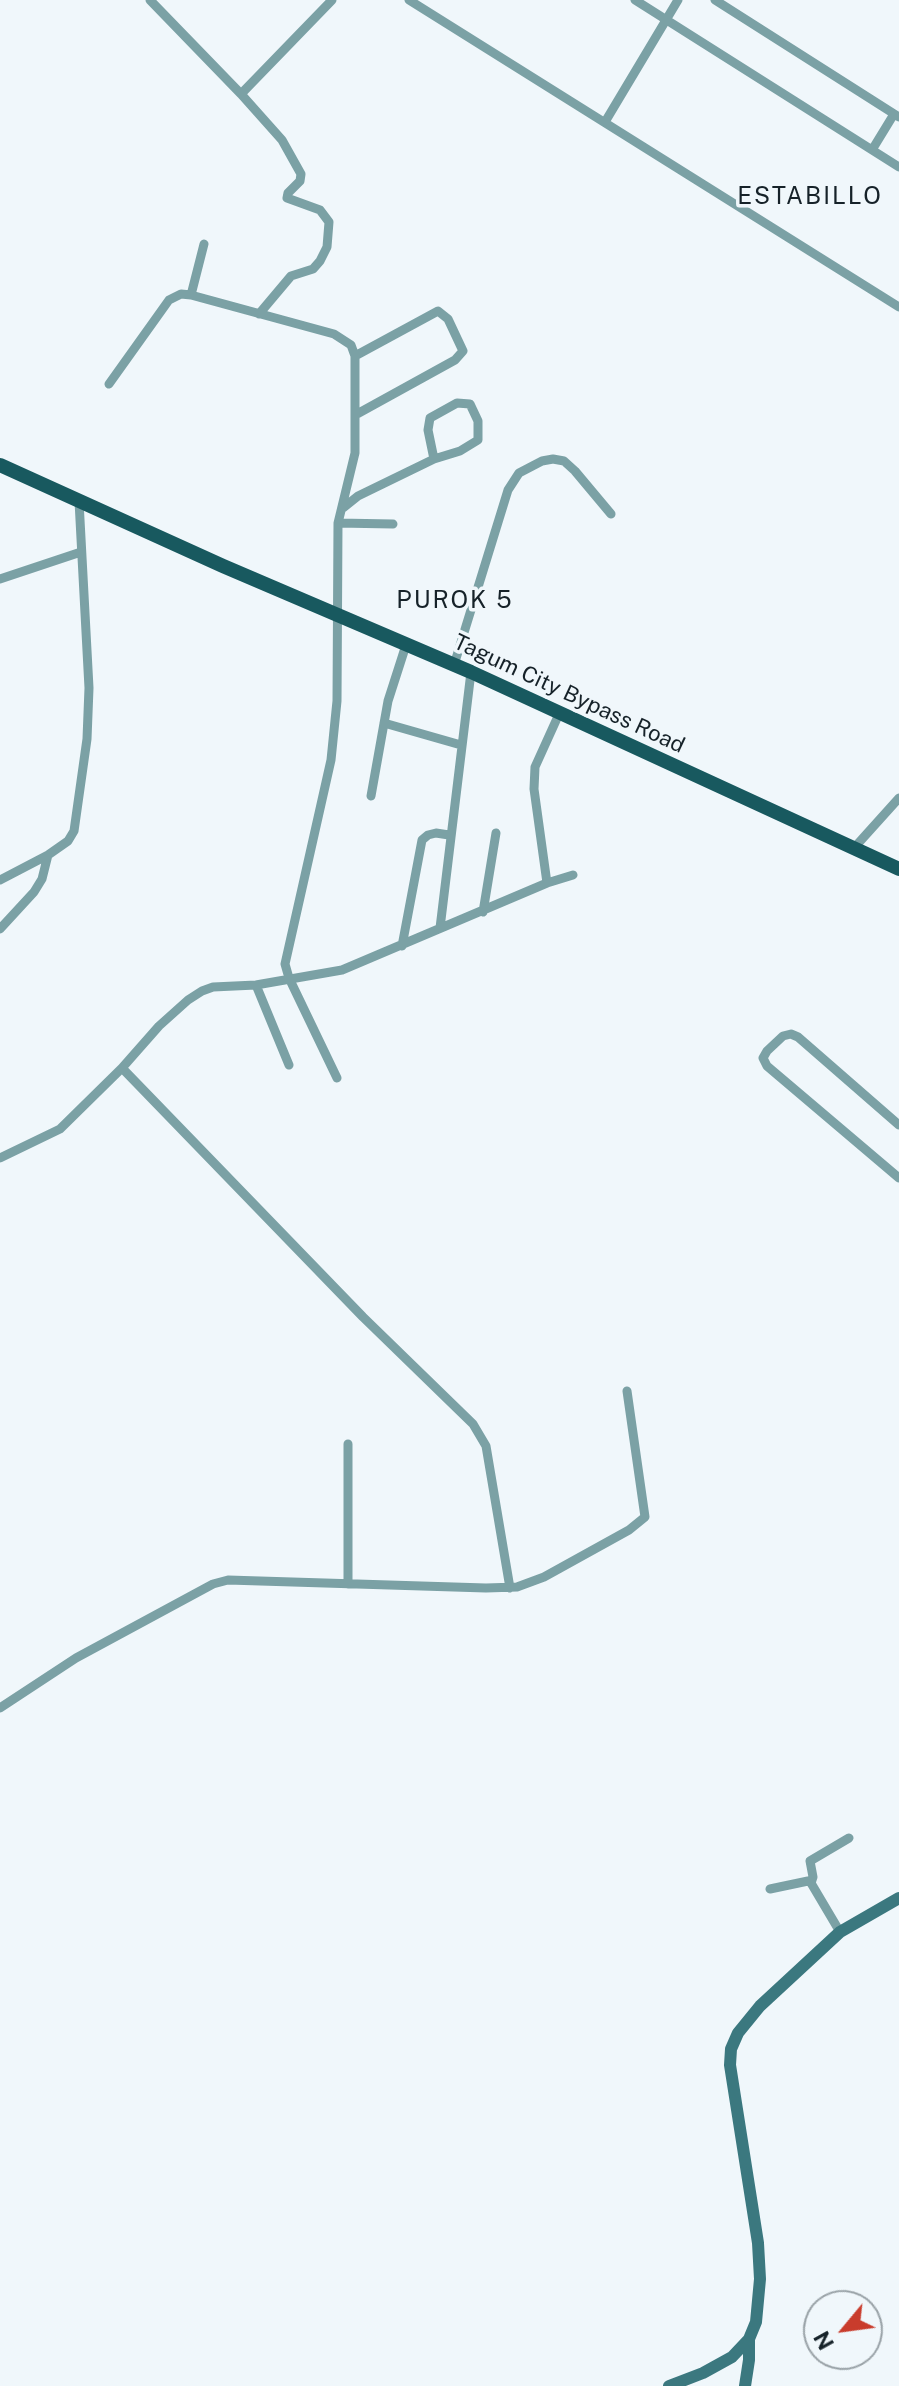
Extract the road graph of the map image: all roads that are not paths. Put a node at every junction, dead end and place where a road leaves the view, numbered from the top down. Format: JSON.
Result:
{"nodes":[{"id":1,"x":150,"y":0,"type":"edge"},
{"id":2,"x":332,"y":0,"type":"edge"},
{"id":3,"x":409,"y":0,"type":"edge"},
{"id":4,"x":635,"y":0,"type":"edge"},
{"id":5,"x":678,"y":0,"type":"edge"},
{"id":6,"x":715,"y":0,"type":"edge"},
{"id":7,"x":666,"y":19,"type":"junction"},
{"id":8,"x":241,"y":94,"type":"junction"},
{"id":9,"x":897,"y":116,"type":"edge"},
{"id":10,"x":605,"y":122,"type":"junction"},
{"id":11,"x":872,"y":150,"type":"junction"},
{"id":12,"x":899,"y":167,"type":"edge"},
{"id":13,"x":204,"y":244,"type":"dead end"},
{"id":14,"x":191,"y":295,"type":"junction"},
{"id":15,"x":899,"y":307,"type":"edge"},
{"id":16,"x":259,"y":314,"type":"junction"},
{"id":17,"x":355,"y":356,"type":"junction"},
{"id":18,"x":109,"y":384,"type":"dead end"},
{"id":19,"x":357,"y":414,"type":"junction"},
{"id":20,"x":434,"y":459,"type":"junction"},
{"id":21,"x":0,"y":465,"type":"edge"},
{"id":22,"x":79,"y":501,"type":"junction"},
{"id":23,"x":343,"y":508,"type":"junction"},
{"id":24,"x":611,"y":514,"type":"dead end"},
{"id":25,"x":338,"y":523,"type":"junction"},
{"id":26,"x":393,"y":524,"type":"dead end"},
{"id":27,"x":81,"y":552,"type":"junction"},
{"id":28,"x":0,"y":579,"type":"edge"},
{"id":29,"x":337,"y":614,"type":"junction"},
{"id":30,"x":406,"y":645,"type":"junction"},
{"id":31,"x":454,"y":665,"type":"junction"},
{"id":32,"x":471,"y":672,"type":"junction"},
{"id":33,"x":559,"y":714,"type":"junction"},
{"id":34,"x":384,"y":723,"type":"junction"},
{"id":35,"x":461,"y":745,"type":"junction"},
{"id":36,"x":371,"y":796,"type":"dead end"},
{"id":37,"x":899,"y":798,"type":"edge"},
{"id":38,"x":496,"y":833,"type":"dead end"},
{"id":39,"x":449,"y":835,"type":"junction"},
{"id":40,"x":854,"y":848,"type":"junction"},
{"id":41,"x":48,"y":855,"type":"junction"},
{"id":42,"x":899,"y":869,"type":"edge"},
{"id":43,"x":573,"y":875,"type":"dead end"},
{"id":44,"x":0,"y":880,"type":"edge"},
{"id":45,"x":547,"y":883,"type":"junction"},
{"id":46,"x":483,"y":912,"type":"junction"},
{"id":47,"x":440,"y":928,"type":"junction"},
{"id":48,"x":0,"y":929,"type":"edge"},
{"id":49,"x":402,"y":946,"type":"junction"},
{"id":50,"x":289,"y":978,"type":"junction"},
{"id":51,"x":256,"y":985,"type":"junction"},
{"id":52,"x":289,"y":1065,"type":"dead end"},
{"id":53,"x":122,"y":1068,"type":"junction"},
{"id":54,"x":337,"y":1078,"type":"dead end"},
{"id":55,"x":899,"y":1125,"type":"edge"},
{"id":56,"x":0,"y":1158,"type":"edge"},
{"id":57,"x":899,"y":1178,"type":"edge"},
{"id":58,"x":627,"y":1391,"type":"dead end"},
{"id":59,"x":348,"y":1444,"type":"dead end"},
{"id":60,"x":348,"y":1584,"type":"junction"},
{"id":61,"x":510,"y":1588,"type":"junction"},
{"id":62,"x":0,"y":1708,"type":"edge"},
{"id":63,"x":849,"y":1838,"type":"dead end"},
{"id":64,"x":811,"y":1883,"type":"junction"},
{"id":65,"x":770,"y":1889,"type":"dead end"},
{"id":66,"x":899,"y":1898,"type":"edge"},
{"id":67,"x":840,"y":1932,"type":"junction"},
{"id":68,"x":749,"y":2339,"type":"junction"},
{"id":69,"x":669,"y":2386,"type":"edge"},
{"id":70,"x":745,"y":2386,"type":"edge"}],
"edges":[{"from":1,"to":8,"type":"street"},
{"from":2,"to":8,"type":"street"},
{"from":3,"to":10,"type":"street"},
{"from":4,"to":7,"type":"street"},
{"from":5,"to":7,"type":"street"},
{"from":6,"to":9,"type":"street"},
{"from":7,"to":10,"type":"street"},
{"from":7,"to":11,"type":"street"},
{"from":8,"to":16,"type":"street"},
{"from":9,"to":11,"type":"street"},
{"from":10,"to":15,"type":"street"},
{"from":11,"to":12,"type":"street"},
{"from":13,"to":14,"type":"street"},
{"from":14,"to":16,"type":"street"},
{"from":14,"to":18,"type":"street"},
{"from":16,"to":17,"type":"street"},
{"from":17,"to":19,"type":"street"},
{"from":17,"to":19,"type":"street"},
{"from":19,"to":23,"type":"street"},
{"from":20,"to":20,"type":"street"},
{"from":20,"to":23,"type":"street"},
{"from":21,"to":22,"type":"main road","name":"Tagum City Bypass Road"},
{"from":22,"to":27,"type":"street"},
{"from":22,"to":29,"type":"main road","name":"Tagum City Bypass Road"},
{"from":23,"to":25,"type":"street"},
{"from":24,"to":31,"type":"street"},
{"from":25,"to":26,"type":"street"},
{"from":25,"to":29,"type":"street"},
{"from":27,"to":28,"type":"street"},
{"from":27,"to":41,"type":"street"},
{"from":29,"to":30,"type":"main road","name":"Tagum City Bypass Road"},
{"from":29,"to":50,"type":"street"},
{"from":30,"to":31,"type":"main road","name":"Tagum City Bypass Road"},
{"from":30,"to":34,"type":"street"},
{"from":31,"to":32,"type":"main road","name":"Tagum City Bypass Road"},
{"from":32,"to":33,"type":"main road","name":"Tagum City Bypass Road"},
{"from":32,"to":35,"type":"street"},
{"from":33,"to":40,"type":"main road","name":"Tagum City Bypass Road"},
{"from":33,"to":45,"type":"street"},
{"from":34,"to":35,"type":"street"},
{"from":34,"to":36,"type":"street"},
{"from":35,"to":39,"type":"street"},
{"from":37,"to":40,"type":"street"},
{"from":38,"to":46,"type":"street"},
{"from":39,"to":47,"type":"street"},
{"from":39,"to":49,"type":"street"},
{"from":40,"to":42,"type":"main road","name":"Tagum City Bypass Road"},
{"from":41,"to":44,"type":"street"},
{"from":41,"to":48,"type":"street"},
{"from":43,"to":45,"type":"street"},
{"from":45,"to":46,"type":"street"},
{"from":46,"to":47,"type":"street"},
{"from":47,"to":49,"type":"street"},
{"from":49,"to":50,"type":"street"},
{"from":50,"to":51,"type":"street"},
{"from":50,"to":54,"type":"street"},
{"from":51,"to":52,"type":"street"},
{"from":51,"to":53,"type":"street"},
{"from":53,"to":56,"type":"street"},
{"from":53,"to":61,"type":"street"},
{"from":55,"to":57,"type":"street"},
{"from":58,"to":61,"type":"street"},
{"from":59,"to":60,"type":"street"},
{"from":60,"to":61,"type":"street"},
{"from":60,"to":62,"type":"street"},
{"from":63,"to":64,"type":"street"},
{"from":64,"to":65,"type":"street"},
{"from":64,"to":67,"type":"street"},
{"from":66,"to":67,"type":"main road"},
{"from":67,"to":68,"type":"main road"},
{"from":68,"to":69,"type":"main road"},
{"from":68,"to":70,"type":"main road"}]}
